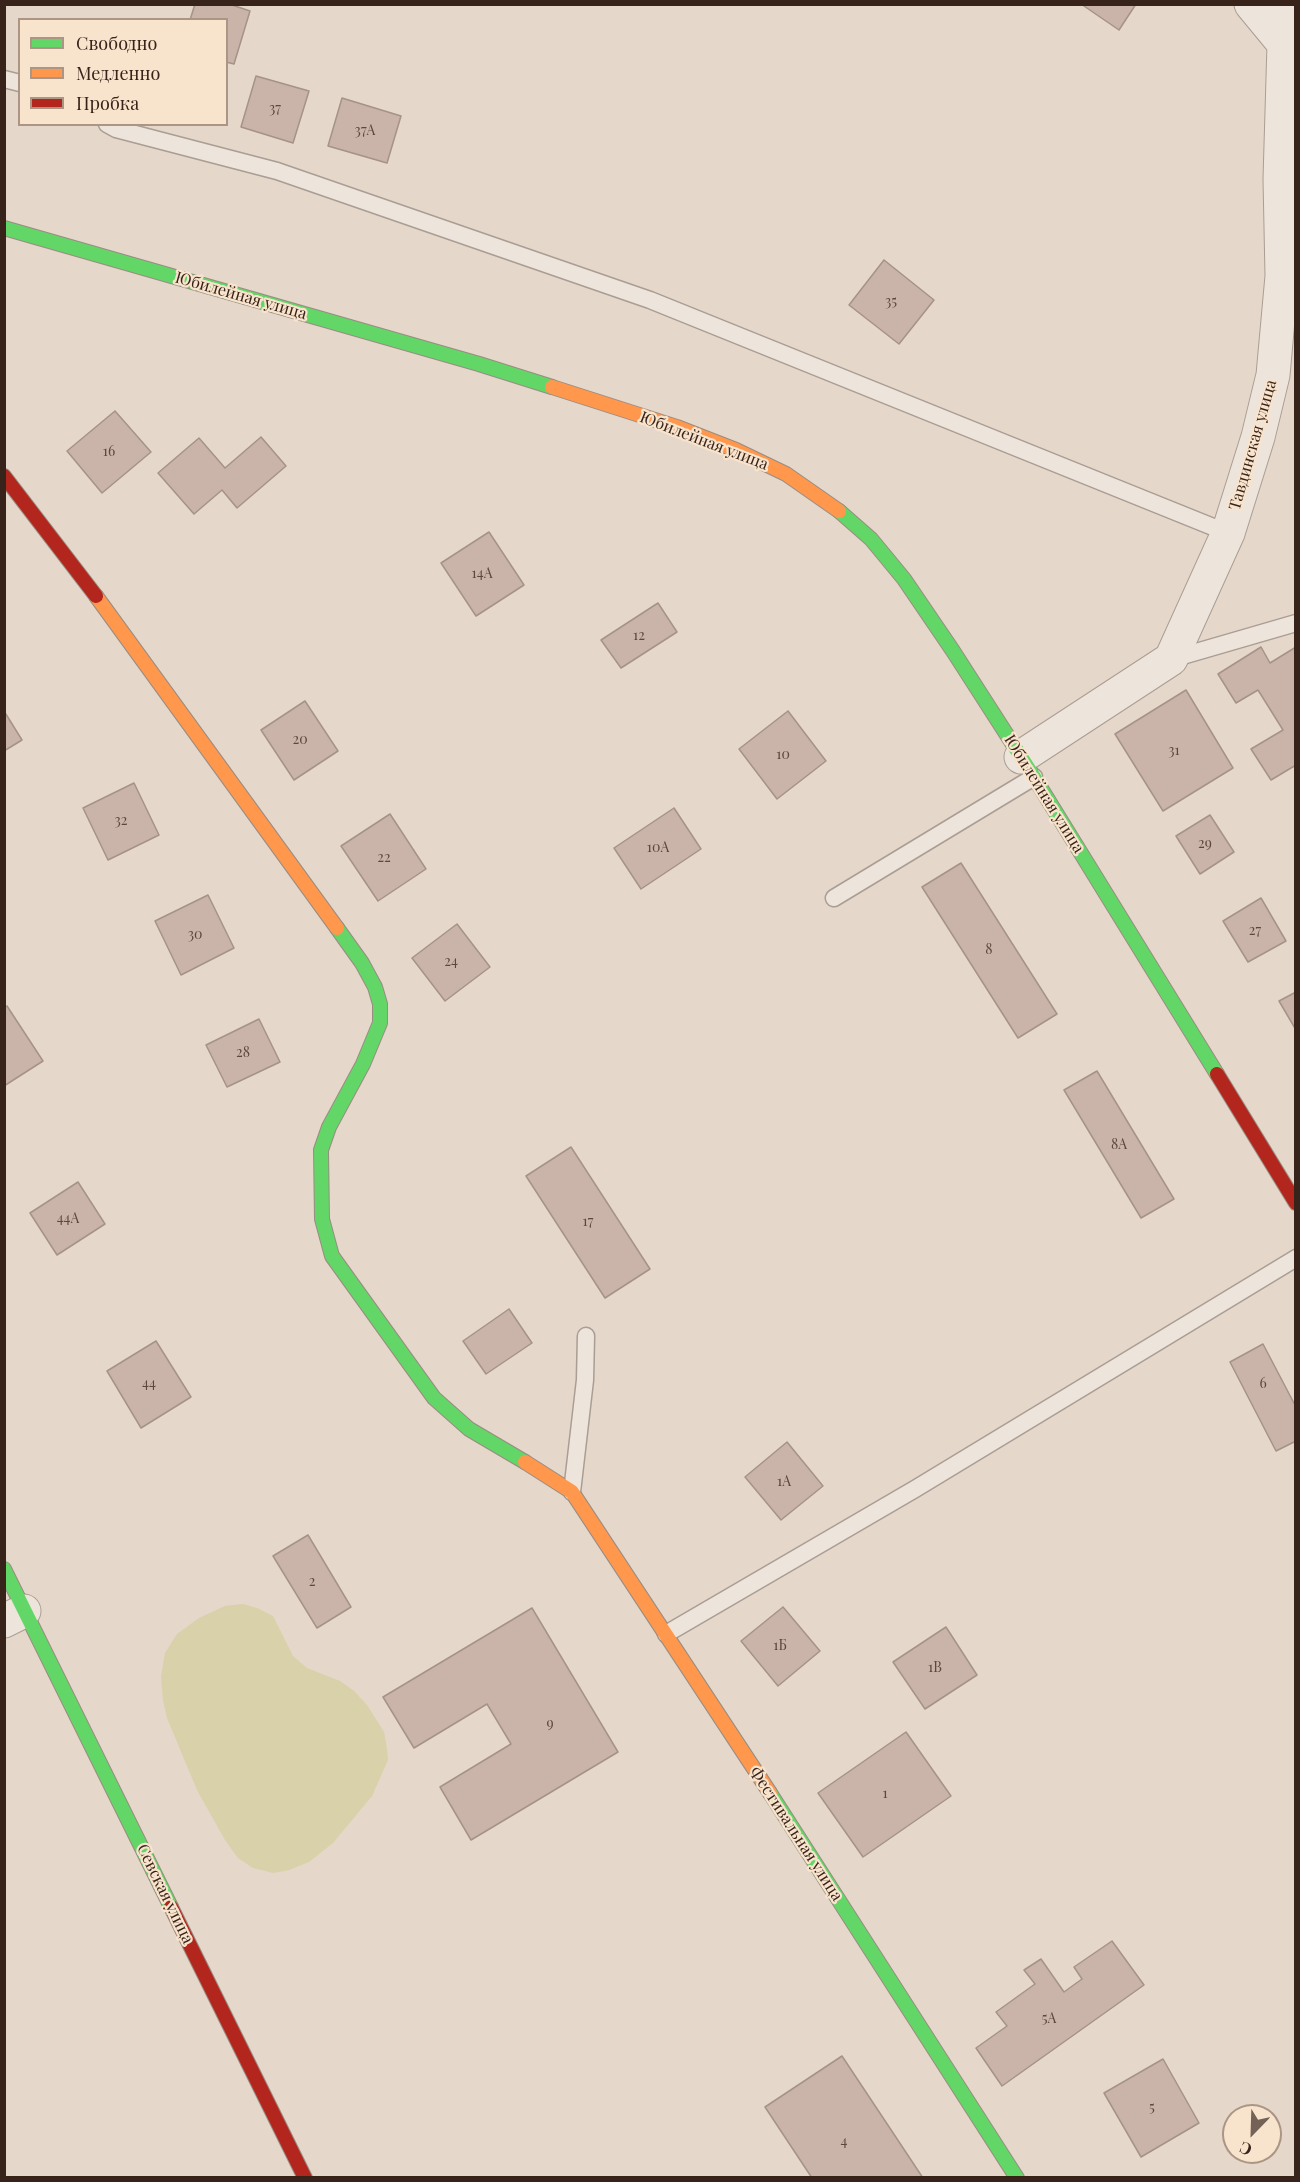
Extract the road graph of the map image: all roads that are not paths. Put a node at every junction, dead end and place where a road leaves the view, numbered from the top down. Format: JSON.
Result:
{"nodes":[{"id":1,"x":1251,"y":4,"type":"edge"},
{"id":2,"x":1289,"y":4,"type":"edge"},
{"id":3,"x":1284,"y":44,"type":"junction"},
{"id":4,"x":111,"y":126,"type":"edge"},
{"id":5,"x":4,"y":228,"type":"edge"},
{"id":6,"x":1286,"y":333,"type":"edge"},
{"id":7,"x":4,"y":476,"type":"edge"},
{"id":8,"x":1228,"y":533,"type":"junction"},
{"id":9,"x":1296,"y":623,"type":"edge"},
{"id":10,"x":1171,"y":659,"type":"junction"},
{"id":11,"x":1028,"y":767,"type":"junction"},
{"id":12,"x":834,"y":898,"type":"dead end"},
{"id":13,"x":1296,"y":1203,"type":"edge"},
{"id":14,"x":1296,"y":1258,"type":"edge"},
{"id":15,"x":586,"y":1336,"type":"dead end"},
{"id":16,"x":572,"y":1492,"type":"junction"},
{"id":17,"x":4,"y":1569,"type":"edge"},
{"id":18,"x":14,"y":1616,"type":"edge"},
{"id":19,"x":666,"y":1634,"type":"junction"},
{"id":20,"x":305,"y":2178,"type":"edge"},
{"id":21,"x":1017,"y":2178,"type":"edge"}],
"edges":[{"from":1,"to":3,"type":"street"},
{"from":2,"to":3,"type":"street","name":"Тавдинская улица"},
{"from":3,"to":6,"type":"street","name":"Тавдинская улица"},
{"from":4,"to":8,"type":"lane"},
{"from":5,"to":11,"type":"street","name":"Юбилейная улица"},
{"from":6,"to":8,"type":"street","name":"Тавдинская улица"},
{"from":7,"to":16,"type":"street"},
{"from":8,"to":10,"type":"street","name":"Тавдинская улица"},
{"from":9,"to":10,"type":"lane"},
{"from":10,"to":11,"type":"street"},
{"from":11,"to":12,"type":"lane"},
{"from":11,"to":13,"type":"street","name":"Юбилейная улица"},
{"from":14,"to":19,"type":"lane"},
{"from":15,"to":16,"type":"lane"},
{"from":16,"to":19,"type":"street","name":"Фестивальная улица"},
{"from":17,"to":18,"type":"street","name":"Севская улица"},
{"from":18,"to":20,"type":"street","name":"Севская улица"},
{"from":19,"to":21,"type":"street","name":"Фестивальная улица"}]}
